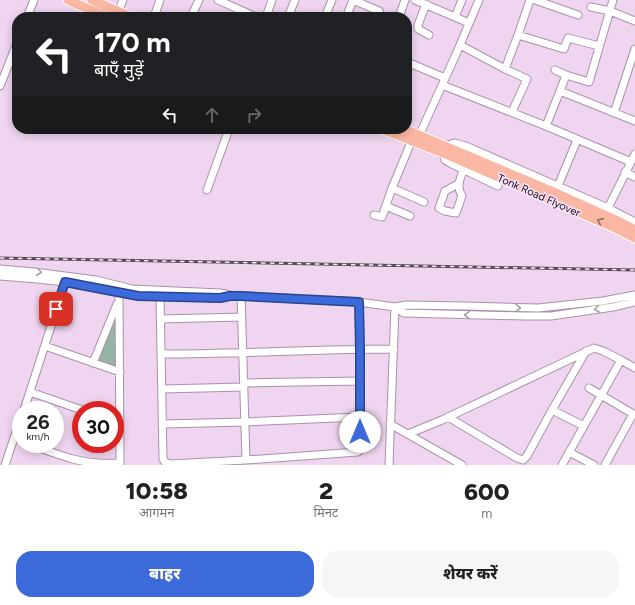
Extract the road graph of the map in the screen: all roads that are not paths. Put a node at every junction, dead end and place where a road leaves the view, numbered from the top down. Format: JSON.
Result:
{"nodes":[{"id":1,"x":34,"y":0,"type":"edge"},
{"id":2,"x":68,"y":0,"type":"edge"},
{"id":3,"x":92,"y":0,"type":"edge"},
{"id":4,"x":124,"y":0,"type":"edge"},
{"id":5,"x":160,"y":0,"type":"edge"},
{"id":6,"x":198,"y":0,"type":"edge"},
{"id":7,"x":218,"y":0,"type":"edge"},
{"id":8,"x":272,"y":0,"type":"edge"},
{"id":9,"x":295,"y":0,"type":"edge"},
{"id":10,"x":332,"y":0,"type":"edge"},
{"id":11,"x":405,"y":0,"type":"edge"},
{"id":12,"x":415,"y":0,"type":"edge"},
{"id":13,"x":462,"y":0,"type":"edge"},
{"id":14,"x":479,"y":0,"type":"edge"},
{"id":15,"x":530,"y":0,"type":"edge"},
{"id":16,"x":535,"y":0,"type":"edge"},
{"id":17,"x":613,"y":0,"type":"edge"},
{"id":18,"x":426,"y":4,"type":"junction"},
{"id":19,"x":591,"y":7,"type":"dead end"},
{"id":20,"x":610,"y":11,"type":"junction"},
{"id":21,"x":29,"y":12,"type":"edge"},
{"id":22,"x":96,"y":12,"type":"edge"},
{"id":23,"x":118,"y":12,"type":"joint"},
{"id":24,"x":156,"y":12,"type":"edge"},
{"id":25,"x":193,"y":12,"type":"edge"},
{"id":26,"x":245,"y":12,"type":"edge"},
{"id":27,"x":268,"y":12,"type":"edge"},
{"id":28,"x":290,"y":12,"type":"edge"},
{"id":29,"x":326,"y":12,"type":"edge"},
{"id":30,"x":348,"y":12,"type":"edge"},
{"id":31,"x":380,"y":12,"type":"edge"},
{"id":32,"x":401,"y":12,"type":"edge"},
{"id":33,"x":578,"y":15,"type":"dead end"},
{"id":34,"x":454,"y":17,"type":"junction"},
{"id":35,"x":635,"y":21,"type":"edge"},
{"id":36,"x":469,"y":23,"type":"junction"},
{"id":37,"x":429,"y":35,"type":"dead end"},
{"id":38,"x":518,"y":35,"type":"junction"},
{"id":39,"x":460,"y":45,"type":"junction"},
{"id":40,"x":599,"y":46,"type":"junction"},
{"id":41,"x":635,"y":49,"type":"edge"},
{"id":42,"x":12,"y":55,"type":"edge"},
{"id":43,"x":412,"y":65,"type":"edge"},
{"id":44,"x":505,"y":69,"type":"junction"},
{"id":45,"x":555,"y":70,"type":"dead end"},
{"id":46,"x":566,"y":75,"type":"junction"},
{"id":47,"x":444,"y":81,"type":"junction"},
{"id":48,"x":0,"y":86,"type":"edge"},
{"id":49,"x":560,"y":92,"type":"junction"},
{"id":50,"x":512,"y":112,"type":"junction"},
{"id":51,"x":614,"y":113,"type":"junction"},
{"id":52,"x":635,"y":122,"type":"edge"},
{"id":53,"x":546,"y":126,"type":"junction"},
{"id":54,"x":227,"y":134,"type":"edge"},
{"id":55,"x":401,"y":134,"type":"edge"},
{"id":56,"x":411,"y":134,"type":"edge"},
{"id":57,"x":416,"y":138,"type":"junction"},
{"id":58,"x":577,"y":140,"type":"junction"},
{"id":59,"x":444,"y":149,"type":"junction"},
{"id":60,"x":454,"y":154,"type":"junction"},
{"id":61,"x":635,"y":154,"type":"edge"},
{"id":62,"x":631,"y":162,"type":"junction"},
{"id":63,"x":463,"y":170,"type":"junction"},
{"id":64,"x":626,"y":172,"type":"junction"},
{"id":65,"x":635,"y":177,"type":"edge"},
{"id":66,"x":458,"y":184,"type":"dead end"},
{"id":67,"x":498,"y":186,"type":"dead end"},
{"id":68,"x":558,"y":186,"type":"junction"},
{"id":69,"x":392,"y":188,"type":"junction"},
{"id":70,"x":207,"y":190,"type":"dead end"},
{"id":71,"x":424,"y":202,"type":"dead end"},
{"id":72,"x":386,"y":206,"type":"junction"},
{"id":73,"x":608,"y":208,"type":"junction"},
{"id":74,"x":374,"y":215,"type":"dead end"},
{"id":75,"x":410,"y":216,"type":"dead end"},
{"id":76,"x":635,"y":222,"type":"edge"},
{"id":77,"x":635,"y":230,"type":"edge"},
{"id":78,"x":635,"y":238,"type":"edge"},
{"id":79,"x":0,"y":269,"type":"edge"},
{"id":80,"x":0,"y":276,"type":"edge"},
{"id":81,"x":66,"y":279,"type":"junction"},
{"id":82,"x":119,"y":296,"type":"junction"},
{"id":83,"x":160,"y":296,"type":"junction"},
{"id":84,"x":230,"y":296,"type":"junction"},
{"id":85,"x":241,"y":296,"type":"junction"},
{"id":86,"x":635,"y":296,"type":"edge"},
{"id":87,"x":359,"y":302,"type":"junction"},
{"id":88,"x":635,"y":302,"type":"edge"},
{"id":89,"x":396,"y":307,"type":"junction"},
{"id":90,"x":242,"y":317,"type":"junction"},
{"id":91,"x":160,"y":319,"type":"junction"},
{"id":92,"x":45,"y":346,"type":"junction"},
{"id":93,"x":360,"y":349,"type":"junction"},
{"id":94,"x":394,"y":349,"type":"junction"},
{"id":95,"x":586,"y":351,"type":"junction"},
{"id":96,"x":243,"y":352,"type":"junction"},
{"id":97,"x":161,"y":354,"type":"junction"},
{"id":98,"x":621,"y":360,"type":"junction"},
{"id":99,"x":93,"y":363,"type":"junction"},
{"id":100,"x":635,"y":368,"type":"edge"},
{"id":101,"x":120,"y":372,"type":"junction"},
{"id":102,"x":360,"y":381,"type":"junction"},
{"id":103,"x":244,"y":385,"type":"junction"},
{"id":104,"x":590,"y":388,"type":"dead end"},
{"id":105,"x":162,"y":389,"type":"junction"},
{"id":106,"x":30,"y":392,"type":"junction"},
{"id":107,"x":602,"y":394,"type":"junction"},
{"id":108,"x":27,"y":401,"type":"edge"},
{"id":109,"x":118,"y":401,"type":"edge"},
{"id":110,"x":72,"y":407,"type":"edge"},
{"id":111,"x":552,"y":410,"type":"junction"},
{"id":112,"x":634,"y":414,"type":"edge"},
{"id":113,"x":360,"y":417,"type":"junction"},
{"id":114,"x":448,"y":417,"type":"junction"},
{"id":115,"x":245,"y":422,"type":"junction"},
{"id":116,"x":162,"y":424,"type":"junction"},
{"id":117,"x":390,"y":424,"type":"junction"},
{"id":118,"x":584,"y":426,"type":"junction"},
{"id":119,"x":408,"y":434,"type":"junction"},
{"id":120,"x":12,"y":450,"type":"edge"},
{"id":121,"x":569,"y":452,"type":"junction"},
{"id":122,"x":56,"y":453,"type":"edge"},
{"id":123,"x":119,"y":453,"type":"edge"},
{"id":124,"x":246,"y":460,"type":"junction"},
{"id":125,"x":120,"y":464,"type":"edge"},
{"id":126,"x":5,"y":465,"type":"edge"},
{"id":127,"x":389,"y":465,"type":"edge"},
{"id":128,"x":462,"y":465,"type":"edge"},
{"id":129,"x":562,"y":465,"type":"edge"},
{"id":130,"x":594,"y":465,"type":"edge"},
{"id":131,"x":605,"y":465,"type":"edge"}],
"edges":[{"from":1,"to":21,"type":"street"},
{"from":2,"to":22,"type":"main road"},
{"from":3,"to":23,"type":"main road"},
{"from":4,"to":23,"type":"street"},
{"from":5,"to":24,"type":"street"},
{"from":6,"to":25,"type":"street"},
{"from":7,"to":26,"type":"street"},
{"from":8,"to":27,"type":"street"},
{"from":9,"to":28,"type":"street"},
{"from":10,"to":29,"type":"street"},
{"from":11,"to":32,"type":"street"},
{"from":12,"to":18,"type":"street"},
{"from":13,"to":34,"type":"street"},
{"from":14,"to":36,"type":"street"},
{"from":15,"to":38,"type":"street"},
{"from":16,"to":33,"type":"street"},
{"from":17,"to":20,"type":"street"},
{"from":18,"to":34,"type":"street"},
{"from":18,"to":37,"type":"street"},
{"from":19,"to":20,"type":"street"},
{"from":20,"to":35,"type":"street"},
{"from":20,"to":40,"type":"street"},
{"from":30,"to":31,"type":"street"},
{"from":34,"to":36,"type":"street"},
{"from":36,"to":39,"type":"street"},
{"from":38,"to":40,"type":"street"},
{"from":38,"to":44,"type":"street"},
{"from":39,"to":44,"type":"street"},
{"from":39,"to":47,"type":"street"},
{"from":40,"to":46,"type":"street"},
{"from":41,"to":51,"type":"street"},
{"from":42,"to":48,"type":"street"},
{"from":43,"to":47,"type":"street"},
{"from":44,"to":50,"type":"street"},
{"from":45,"to":46,"type":"street"},
{"from":46,"to":49,"type":"street"},
{"from":47,"to":50,"type":"street"},
{"from":47,"to":57,"type":"street"},
{"from":49,"to":51,"type":"street"},
{"from":49,"to":53,"type":"street"},
{"from":50,"to":53,"type":"street"},
{"from":51,"to":52,"type":"street"},
{"from":53,"to":58,"type":"street"},
{"from":54,"to":70,"type":"street"},
{"from":55,"to":57,"type":"main road"},
{"from":56,"to":57,"type":"main road"},
{"from":57,"to":59,"type":"main road","name":"Tonk Road Flyover"},
{"from":57,"to":69,"type":"street"},
{"from":58,"to":62,"type":"street"},
{"from":58,"to":68,"type":"street"},
{"from":59,"to":60,"type":"main road","name":"Tonk Road Flyover"},
{"from":59,"to":63,"type":"street"},
{"from":59,"to":68,"type":"street"},
{"from":60,"to":77,"type":"main road","name":"Tonk Road Flyover"},
{"from":78,"to":60,"type":"main road","name":"Tonk Road Flyover","one_way":true},
{"from":61,"to":62,"type":"street"},
{"from":62,"to":64,"type":"street"},
{"from":63,"to":66,"type":"street"},
{"from":63,"to":67,"type":"street"},
{"from":64,"to":65,"type":"street"},
{"from":64,"to":73,"type":"street"},
{"from":68,"to":73,"type":"street"},
{"from":69,"to":71,"type":"street"},
{"from":69,"to":72,"type":"street"},
{"from":72,"to":74,"type":"street"},
{"from":72,"to":75,"type":"street"},
{"from":73,"to":76,"type":"street"},
{"from":79,"to":81,"type":"street","one_way":true},
{"from":80,"to":81,"type":"street"},
{"from":81,"to":82,"type":"street"},
{"from":81,"to":84,"type":"street"},
{"from":81,"to":92,"type":"street"},
{"from":82,"to":83,"type":"street"},
{"from":82,"to":99,"type":"street"},
{"from":82,"to":101,"type":"street"},
{"from":83,"to":84,"type":"street"},
{"from":83,"to":91,"type":"street"},
{"from":84,"to":85,"type":"street"},
{"from":85,"to":87,"type":"street"},
{"from":85,"to":90,"type":"street"},
{"from":89,"to":86,"type":"street","one_way":true},
{"from":87,"to":89,"type":"street"},
{"from":87,"to":93,"type":"street"},
{"from":88,"to":89,"type":"street","one_way":true},
{"from":89,"to":94,"type":"street"},
{"from":90,"to":91,"type":"street"},
{"from":90,"to":96,"type":"street"},
{"from":91,"to":97,"type":"street"},
{"from":92,"to":99,"type":"street"},
{"from":92,"to":106,"type":"street"},
{"from":93,"to":94,"type":"street"},
{"from":93,"to":96,"type":"street"},
{"from":93,"to":102,"type":"street"},
{"from":94,"to":117,"type":"street"},
{"from":95,"to":98,"type":"street"},
{"from":95,"to":111,"type":"street"},
{"from":95,"to":114,"type":"street"},
{"from":96,"to":97,"type":"street"},
{"from":96,"to":103,"type":"street"},
{"from":97,"to":105,"type":"street"},
{"from":98,"to":100,"type":"street"},
{"from":98,"to":107,"type":"street"},
{"from":99,"to":101,"type":"street"},
{"from":101,"to":109,"type":"street"},
{"from":102,"to":103,"type":"street"},
{"from":102,"to":113,"type":"street"},
{"from":103,"to":105,"type":"street"},
{"from":103,"to":115,"type":"street"},
{"from":104,"to":107,"type":"street"},
{"from":105,"to":116,"type":"street"},
{"from":106,"to":108,"type":"street"},
{"from":106,"to":110,"type":"street"},
{"from":107,"to":112,"type":"street"},
{"from":107,"to":118,"type":"street"},
{"from":111,"to":114,"type":"street"},
{"from":111,"to":118,"type":"street"},
{"from":112,"to":131,"type":"street"},
{"from":113,"to":115,"type":"street"},
{"from":113,"to":124,"type":"street"},
{"from":114,"to":119,"type":"street"},
{"from":115,"to":116,"type":"street"},
{"from":115,"to":124,"type":"street"},
{"from":116,"to":124,"type":"street"},
{"from":117,"to":119,"type":"street"},
{"from":117,"to":127,"type":"street"},
{"from":118,"to":121,"type":"street"},
{"from":119,"to":128,"type":"street"},
{"from":120,"to":126,"type":"street"},
{"from":121,"to":129,"type":"street"},
{"from":121,"to":130,"type":"street"},
{"from":122,"to":125,"type":"street"},
{"from":123,"to":125,"type":"street"}]}
